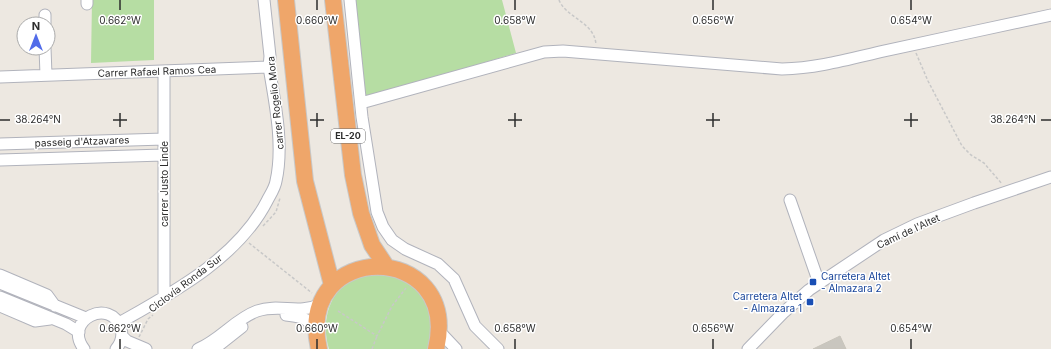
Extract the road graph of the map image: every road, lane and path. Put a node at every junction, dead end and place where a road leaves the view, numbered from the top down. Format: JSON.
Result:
{"nodes":[{"id":1,"x":264,"y":0,"type":"edge"},
{"id":2,"x":286,"y":0,"type":"edge"},
{"id":3,"x":333,"y":0,"type":"edge"},
{"id":4,"x":350,"y":0,"type":"edge"},
{"id":5,"x":559,"y":0,"type":"edge"},
{"id":6,"x":1051,"y":15,"type":"edge"},
{"id":7,"x":913,"y":45,"type":"junction"},
{"id":8,"x":596,"y":54,"type":"junction"},
{"id":9,"x":45,"y":56,"type":"edge"},
{"id":10,"x":269,"y":67,"type":"junction"},
{"id":11,"x":164,"y":71,"type":"junction"},
{"id":12,"x":46,"y":75,"type":"junction"},
{"id":13,"x":0,"y":77,"type":"edge"},
{"id":14,"x":361,"y":103,"type":"junction"},
{"id":15,"x":147,"y":139,"type":"junction"},
{"id":16,"x":164,"y":139,"type":"junction"},
{"id":17,"x":0,"y":144,"type":"edge"},
{"id":18,"x":164,"y":155,"type":"junction"},
{"id":19,"x":146,"y":156,"type":"junction"},
{"id":20,"x":0,"y":160,"type":"edge"},
{"id":21,"x":1051,"y":177,"type":"edge"},
{"id":22,"x":1009,"y":192,"type":"junction"},
{"id":23,"x":790,"y":200,"type":"dead end"},
{"id":24,"x":244,"y":245,"type":"dead end"},
{"id":25,"x":386,"y":266,"type":"junction"},
{"id":26,"x":0,"y":275,"type":"edge"},
{"id":27,"x":0,"y":283,"type":"edge"},
{"id":28,"x":820,"y":283,"type":"junction"},
{"id":29,"x":332,"y":285,"type":"junction"},
{"id":30,"x":407,"y":286,"type":"dead end"},
{"id":31,"x":0,"y":297,"type":"edge"},
{"id":32,"x":164,"y":297,"type":"junction"},
{"id":33,"x":316,"y":299,"type":"junction"},
{"id":34,"x":0,"y":306,"type":"edge"},
{"id":35,"x":56,"y":307,"type":"junction"},
{"id":36,"x":338,"y":311,"type":"dead end"},
{"id":37,"x":153,"y":315,"type":"dead end"},
{"id":38,"x":86,"y":318,"type":"junction"},
{"id":39,"x":52,"y":319,"type":"junction"},
{"id":40,"x":119,"y":323,"type":"junction"},
{"id":41,"x":79,"y":332,"type":"junction"},
{"id":42,"x":440,"y":332,"type":"junction"},
{"id":43,"x":122,"y":336,"type":"junction"},
{"id":44,"x":377,"y":336,"type":"junction"},
{"id":45,"x":317,"y":341,"type":"edge"},
{"id":46,"x":134,"y":344,"type":"junction"},
{"id":47,"x":80,"y":348,"type":"edge"},
{"id":48,"x":116,"y":349,"type":"edge"},
{"id":49,"x":146,"y":349,"type":"edge"},
{"id":50,"x":198,"y":349,"type":"edge"},
{"id":51,"x":214,"y":349,"type":"edge"},
{"id":52,"x":372,"y":349,"type":"edge"},
{"id":53,"x":436,"y":349,"type":"edge"},
{"id":54,"x":456,"y":349,"type":"edge"},
{"id":55,"x":498,"y":349,"type":"edge"},
{"id":56,"x":748,"y":349,"type":"edge"}],
"edges":[{"from":1,"to":10,"type":"street","name":"carrer Rogelio Mora"},
{"from":2,"to":29,"type":"highway"},
{"from":3,"to":25,"type":"highway","number":"EL-20"},
{"from":4,"to":14,"type":"street"},
{"from":5,"to":8,"type":"path"},
{"from":6,"to":7,"type":"street"},
{"from":7,"to":8,"type":"street"},
{"from":7,"to":22,"type":"path"},
{"from":8,"to":14,"type":"street"},
{"from":9,"to":12,"type":"street"},
{"from":10,"to":11,"type":"street","name":"Carrer Rafael Ramos Cea"},
{"from":10,"to":32,"type":"street","name":"carrer Rogelio Mora"},
{"from":11,"to":12,"type":"street","name":"Carrer Rafael Ramos Cea"},
{"from":11,"to":16,"type":"street","name":"carrer Justo Linde"},
{"from":12,"to":13,"type":"street","name":"Carrer Rafael Ramos Cea"},
{"from":14,"to":55,"type":"street"},
{"from":15,"to":16,"type":"street","name":"passeig d'Atzavares"},
{"from":15,"to":17,"type":"street","name":"passeig d'Atzavares"},
{"from":15,"to":19,"type":"street"},
{"from":16,"to":18,"type":"street","name":"carrer Justo Linde"},
{"from":18,"to":19,"type":"street","name":"passeig d'Atzavares"},
{"from":18,"to":32,"type":"street","name":"carrer Justo Linde"},
{"from":19,"to":20,"type":"street","name":"passeig d'Atzavares"},
{"from":21,"to":22,"type":"street","name":"Camí de l'Altet"},
{"from":22,"to":28,"type":"street","name":"Camí de l'Altet"},
{"from":23,"to":28,"type":"street"},
{"from":24,"to":33,"type":"path"},
{"from":25,"to":29,"type":"highway"},
{"from":25,"to":42,"type":"highway"},
{"from":26,"to":35,"type":"street"},
{"from":27,"to":35,"type":"street"},
{"from":28,"to":56,"type":"street","name":"Camí de l'Altet"},
{"from":29,"to":33,"type":"highway"},
{"from":30,"to":44,"type":"path"},
{"from":31,"to":39,"type":"street"},
{"from":32,"to":40,"type":"street","name":"carrer Rogelio Mora"},
{"from":33,"to":45,"type":"highway"},
{"from":33,"to":50,"type":"street"},
{"from":34,"to":39,"type":"street"},
{"from":35,"to":38,"type":"street"},
{"from":36,"to":44,"type":"path"},
{"from":37,"to":46,"type":"path","name":"Ciclovía Ronda Sur"},
{"from":38,"to":40,"type":"street"},
{"from":38,"to":41,"type":"street"},
{"from":39,"to":41,"type":"street"},
{"from":40,"to":43,"type":"street"},
{"from":41,"to":47,"type":"street"},
{"from":42,"to":53,"type":"highway"},
{"from":42,"to":54,"type":"street"},
{"from":43,"to":46,"type":"street"},
{"from":43,"to":48,"type":"street"},
{"from":44,"to":52,"type":"path"},
{"from":45,"to":51,"type":"street"},
{"from":46,"to":49,"type":"street"}]}
